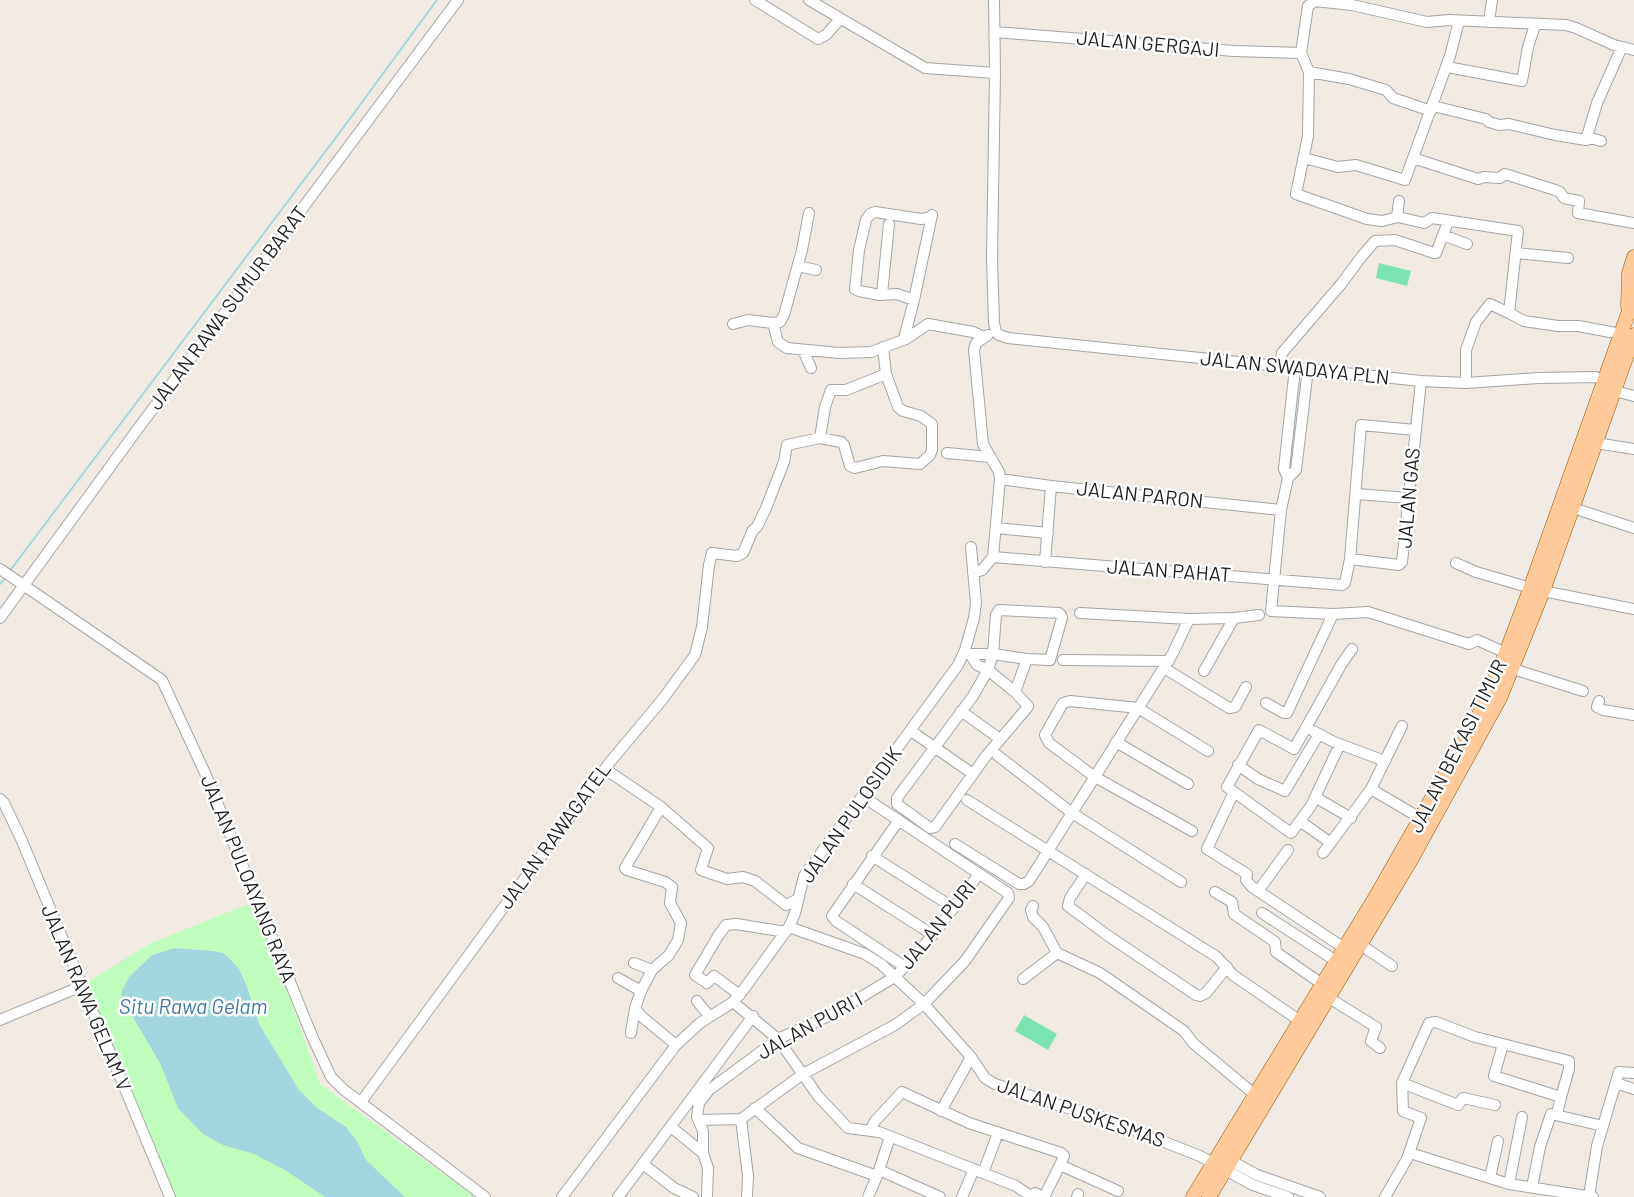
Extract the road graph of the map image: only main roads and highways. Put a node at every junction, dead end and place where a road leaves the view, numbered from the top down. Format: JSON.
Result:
{"nodes":[{"id":1,"x":1634,"y":256,"type":"edge"},
{"id":2,"x":1634,"y":297,"type":"edge"},
{"id":3,"x":1627,"y":317,"type":"junction"},
{"id":4,"x":1628,"y":335,"type":"edge"},
{"id":5,"x":1606,"y":380,"type":"junction"},
{"id":6,"x":1537,"y":589,"type":"junction"},
{"id":7,"x":1305,"y":1021,"type":"junction"},
{"id":8,"x":1221,"y":1162,"type":"junction"},
{"id":9,"x":1193,"y":1197,"type":"edge"},
{"id":10,"x":1209,"y":1197,"type":"edge"}],
"edges":[{"from":1,"to":3,"type":"main road"},
{"from":2,"to":3,"type":"main road","name":"JALAN BEKASI TIMUR"},
{"from":3,"to":4,"type":"main road","name":"JALAN BEKASI TIMUR"},
{"from":4,"to":5,"type":"main road","name":"JALAN BEKASI TIMUR"},
{"from":4,"to":5,"type":"main road","name":"JALAN BEKASI TIMUR"},
{"from":5,"to":6,"type":"main road","name":"JALAN BEKASI TIMUR"},
{"from":5,"to":6,"type":"main road","name":"JALAN BEKASI TIMUR"},
{"from":6,"to":7,"type":"main road","name":"JALAN BEKASI TIMUR"},
{"from":6,"to":7,"type":"main road","name":"JALAN BEKASI TIMUR"},
{"from":7,"to":8,"type":"main road","name":"JALAN BEKASI TIMUR"},
{"from":7,"to":8,"type":"main road","name":"JALAN BEKASI TIMUR"},
{"from":8,"to":9,"type":"main road"},
{"from":8,"to":10,"type":"main road"}]}
